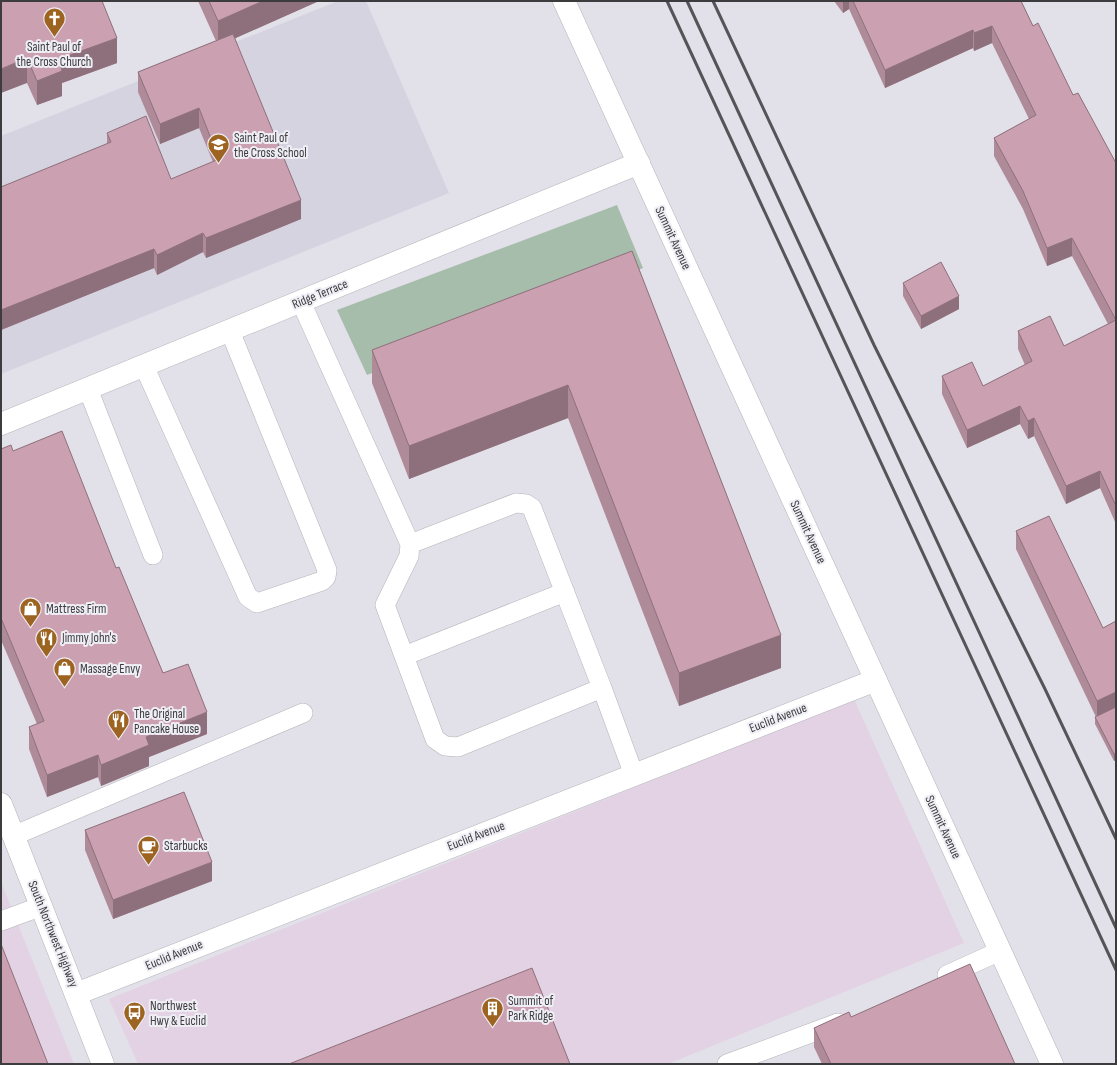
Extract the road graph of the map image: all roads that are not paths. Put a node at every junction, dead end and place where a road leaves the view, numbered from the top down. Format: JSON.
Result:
{"nodes":[{"id":1,"x":564,"y":1,"type":"edge"},
{"id":2,"x":639,"y":163,"type":"junction"},
{"id":3,"x":301,"y":302,"type":"junction"},
{"id":4,"x":230,"y":331,"type":"junction"},
{"id":5,"x":144,"y":366,"type":"junction"},
{"id":6,"x":88,"y":389,"type":"junction"},
{"id":7,"x":1,"y":424,"type":"edge"},
{"id":8,"x":410,"y":544,"type":"junction"},
{"id":9,"x":153,"y":555,"type":"dead end"},
{"id":10,"x":565,"y":592,"type":"junction"},
{"id":11,"x":404,"y":656,"type":"junction"},
{"id":12,"x":876,"y":680,"type":"junction"},
{"id":13,"x":602,"y":688,"type":"junction"},
{"id":14,"x":303,"y":713,"type":"dead end"},
{"id":15,"x":634,"y":775,"type":"junction"},
{"id":16,"x":1,"y":804,"type":"edge"},
{"id":17,"x":13,"y":836,"type":"junction"},
{"id":18,"x":42,"y":906,"type":"junction"},
{"id":19,"x":1,"y":921,"type":"edge"},
{"id":20,"x":1000,"y":951,"type":"junction"},
{"id":21,"x":928,"y":984,"type":"edge"},
{"id":22,"x":76,"y":994,"type":"junction"},
{"id":23,"x":854,"y":1016,"type":"edge"},
{"id":24,"x":104,"y":1064,"type":"edge"},
{"id":25,"x":727,"y":1064,"type":"edge"},
{"id":26,"x":1052,"y":1064,"type":"edge"}],
"edges":[{"from":1,"to":2,"type":"street","name":"Summit Avenue"},
{"from":2,"to":3,"type":"street","name":"Ridge Terrace"},
{"from":2,"to":12,"type":"street","name":"Summit Avenue"},
{"from":3,"to":4,"type":"street","name":"Ridge Terrace"},
{"from":3,"to":8,"type":"lane"},
{"from":4,"to":5,"type":"street","name":"Ridge Terrace"},
{"from":4,"to":5,"type":"lane"},
{"from":5,"to":6,"type":"street","name":"Ridge Terrace"},
{"from":6,"to":7,"type":"street","name":"Ridge Terrace"},
{"from":6,"to":9,"type":"lane"},
{"from":8,"to":10,"type":"lane"},
{"from":8,"to":11,"type":"lane"},
{"from":10,"to":11,"type":"lane"},
{"from":10,"to":13,"type":"lane"},
{"from":11,"to":13,"type":"lane"},
{"from":12,"to":15,"type":"street","name":"Euclid Avenue"},
{"from":12,"to":20,"type":"street","name":"Summit Avenue"},
{"from":13,"to":15,"type":"lane"},
{"from":14,"to":17,"type":"lane"},
{"from":15,"to":22,"type":"street","name":"Euclid Avenue"},
{"from":16,"to":17,"type":"street","name":"South Northwest Highway"},
{"from":17,"to":18,"type":"street","name":"South Northwest Highway"},
{"from":18,"to":19,"type":"lane"},
{"from":18,"to":22,"type":"street","name":"South Northwest Highway"},
{"from":20,"to":21,"type":"lane"},
{"from":20,"to":26,"type":"street","name":"Summit Avenue"},
{"from":22,"to":24,"type":"street","name":"South Northwest Highway"},
{"from":23,"to":25,"type":"lane"}]}
